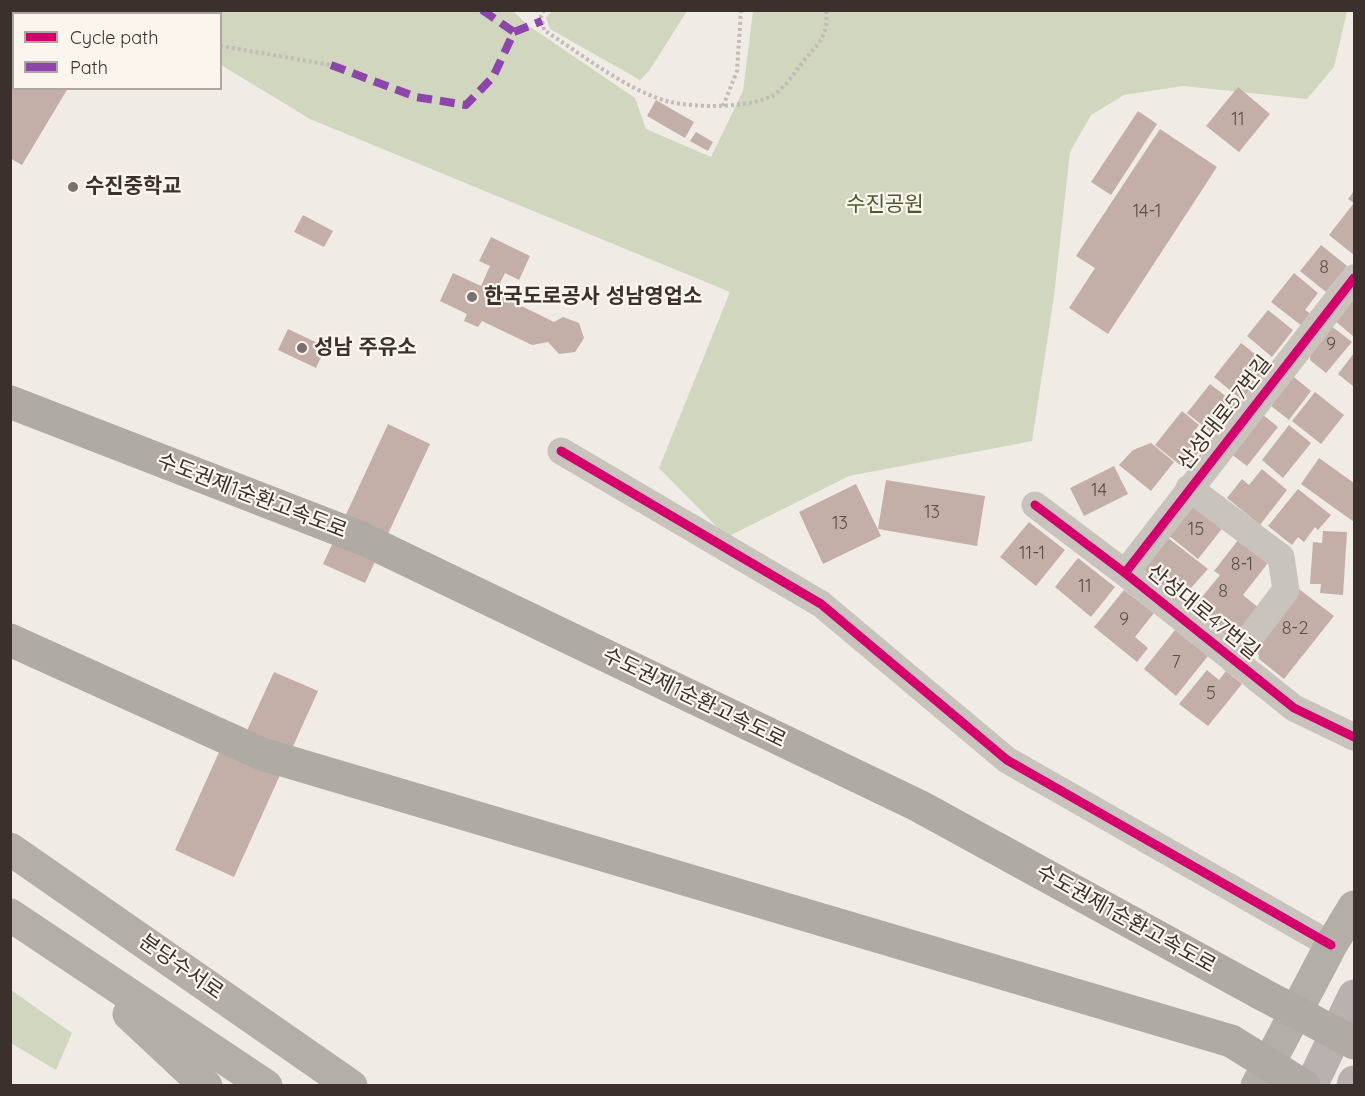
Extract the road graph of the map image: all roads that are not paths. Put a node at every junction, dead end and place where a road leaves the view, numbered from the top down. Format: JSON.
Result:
{"nodes":[{"id":1,"x":1354,"y":278,"type":"edge"},
{"id":2,"x":10,"y":402,"type":"edge"},
{"id":3,"x":561,"y":451,"type":"dead end"},
{"id":4,"x":1188,"y":488,"type":"junction"},
{"id":5,"x":1035,"y":505,"type":"dead end"},
{"id":6,"x":1125,"y":573,"type":"junction"},
{"id":7,"x":1286,"y":590,"type":"joint"},
{"id":8,"x":10,"y":640,"type":"edge"},
{"id":9,"x":1233,"y":660,"type":"junction"},
{"id":10,"x":1354,"y":737,"type":"edge"},
{"id":11,"x":10,"y":849,"type":"edge"},
{"id":12,"x":1354,"y":907,"type":"edge"},
{"id":13,"x":10,"y":915,"type":"edge"},
{"id":14,"x":1331,"y":945,"type":"junction"},
{"id":15,"x":57,"y":948,"type":"junction"},
{"id":16,"x":1354,"y":996,"type":"edge"},
{"id":17,"x":1354,"y":1043,"type":"edge"},
{"id":18,"x":206,"y":1086,"type":"edge"},
{"id":19,"x":266,"y":1086,"type":"edge"},
{"id":20,"x":351,"y":1086,"type":"edge"},
{"id":21,"x":1257,"y":1086,"type":"edge"},
{"id":22,"x":1304,"y":1086,"type":"edge"},
{"id":23,"x":1311,"y":1086,"type":"edge"}],
"edges":[{"from":1,"to":4,"type":"street","name":"산성대로57번길"},
{"from":2,"to":17,"type":"highway","name":"수도권제1순환고속도로","bridge":true},
{"from":3,"to":14,"type":"street"},
{"from":4,"to":6,"type":"street","name":"산성대로57번길"},
{"from":4,"to":7,"type":"street","name":"산성대로57번길"},
{"from":5,"to":6,"type":"street","name":"산성대로47번길"},
{"from":6,"to":9,"type":"street","name":"산성대로47번길"},
{"from":7,"to":9,"type":"street","name":"산성대로47번길"},
{"from":8,"to":22,"type":"highway","bridge":true},
{"from":9,"to":10,"type":"street","name":"산성대로47번길"},
{"from":11,"to":20,"type":"highway","name":"분당수서로"},
{"from":12,"to":14,"type":"highway"},
{"from":13,"to":15,"type":"highway"},
{"from":14,"to":21,"type":"highway"},
{"from":15,"to":18,"type":"highway"},
{"from":15,"to":19,"type":"highway"},
{"from":16,"to":23,"type":"main road"}]}
